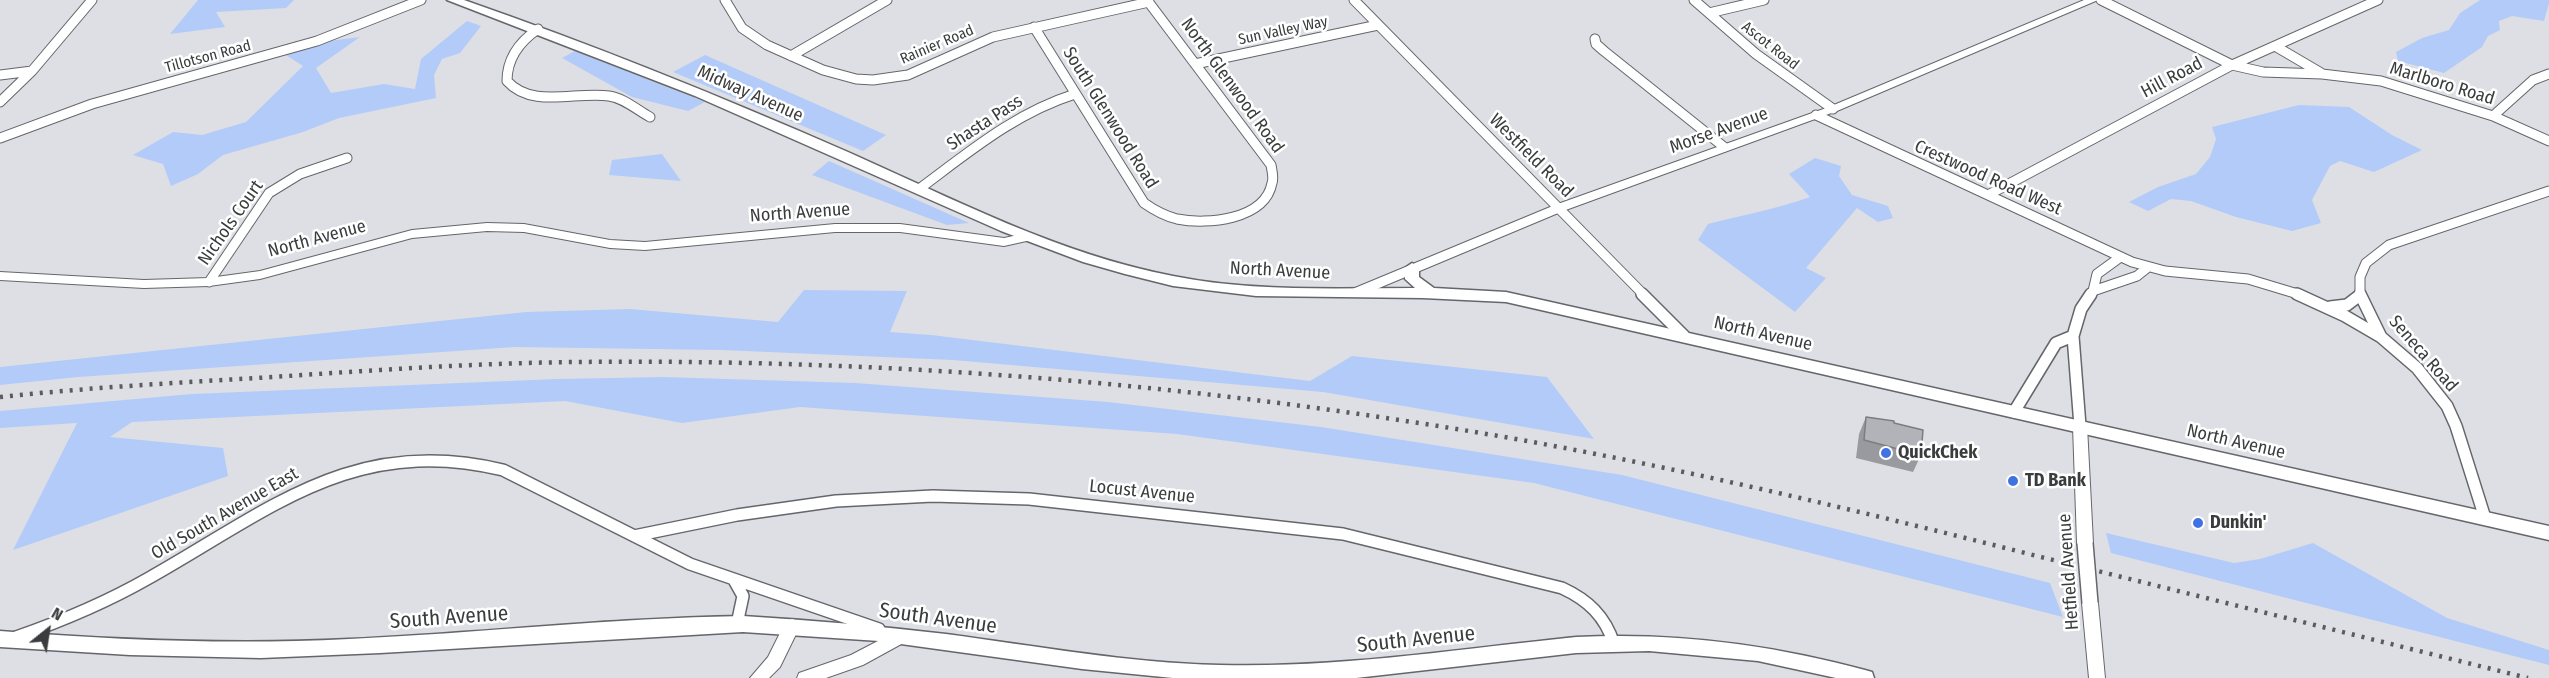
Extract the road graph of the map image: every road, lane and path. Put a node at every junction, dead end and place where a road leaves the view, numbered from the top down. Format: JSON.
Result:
{"nodes":[{"id":1,"x":92,"y":0,"type":"edge"},
{"id":2,"x":421,"y":0,"type":"edge"},
{"id":3,"x":455,"y":0,"type":"edge"},
{"id":4,"x":725,"y":0,"type":"edge"},
{"id":5,"x":887,"y":0,"type":"edge"},
{"id":6,"x":1354,"y":0,"type":"edge"},
{"id":7,"x":1694,"y":0,"type":"edge"},
{"id":8,"x":1764,"y":0,"type":"edge"},
{"id":9,"x":2093,"y":0,"type":"edge"},
{"id":10,"x":2101,"y":0,"type":"edge"},
{"id":11,"x":2378,"y":0,"type":"edge"},
{"id":12,"x":1148,"y":1,"type":"edge"},
{"id":13,"x":1709,"y":13,"type":"junction"},
{"id":14,"x":1378,"y":25,"type":"junction"},
{"id":15,"x":1034,"y":27,"type":"junction"},
{"id":16,"x":538,"y":29,"type":"junction"},
{"id":17,"x":1595,"y":39,"type":"dead end"},
{"id":18,"x":2276,"y":46,"type":"junction"},
{"id":19,"x":791,"y":56,"type":"junction"},
{"id":20,"x":1195,"y":64,"type":"junction"},
{"id":21,"x":2232,"y":65,"type":"junction"},
{"id":22,"x":32,"y":71,"type":"junction"},
{"id":23,"x":2322,"y":74,"type":"junction"},
{"id":24,"x":2549,"y":74,"type":"edge"},
{"id":25,"x":0,"y":75,"type":"edge"},
{"id":26,"x":1076,"y":94,"type":"junction"},
{"id":27,"x":0,"y":102,"type":"edge"},
{"id":28,"x":1833,"y":109,"type":"junction"},
{"id":29,"x":1816,"y":115,"type":"junction"},
{"id":30,"x":2493,"y":116,"type":"junction"},
{"id":31,"x":650,"y":117,"type":"dead end"},
{"id":32,"x":0,"y":138,"type":"edge"},
{"id":33,"x":2549,"y":141,"type":"edge"},
{"id":34,"x":1724,"y":147,"type":"junction"},
{"id":35,"x":347,"y":158,"type":"dead end"},
{"id":36,"x":919,"y":189,"type":"junction"},
{"id":37,"x":2549,"y":190,"type":"edge"},
{"id":38,"x":1988,"y":195,"type":"junction"},
{"id":39,"x":1559,"y":208,"type":"junction"},
{"id":40,"x":1237,"y":216,"type":"joint"},
{"id":41,"x":1027,"y":237,"type":"junction"},
{"id":42,"x":2119,"y":258,"type":"junction"},
{"id":43,"x":1412,"y":268,"type":"junction"},
{"id":44,"x":2147,"y":268,"type":"junction"},
{"id":45,"x":0,"y":276,"type":"edge"},
{"id":46,"x":209,"y":282,"type":"junction"},
{"id":47,"x":2093,"y":291,"type":"junction"},
{"id":48,"x":1429,"y":292,"type":"junction"},
{"id":49,"x":1355,"y":293,"type":"junction"},
{"id":50,"x":2360,"y":295,"type":"junction"},
{"id":51,"x":2330,"y":307,"type":"junction"},
{"id":52,"x":1684,"y":336,"type":"junction"},
{"id":53,"x":2073,"y":336,"type":"junction"},
{"id":54,"x":2381,"y":337,"type":"junction"},
{"id":55,"x":2014,"y":412,"type":"junction"},
{"id":56,"x":2080,"y":426,"type":"junction"},
{"id":57,"x":2485,"y":518,"type":"junction"},
{"id":58,"x":2549,"y":533,"type":"edge"},
{"id":59,"x":634,"y":536,"type":"junction"},
{"id":60,"x":734,"y":580,"type":"junction"},
{"id":61,"x":737,"y":624,"type":"junction"},
{"id":62,"x":792,"y":626,"type":"junction"},
{"id":63,"x":899,"y":637,"type":"junction"},
{"id":64,"x":4,"y":640,"type":"edge"},
{"id":65,"x":1614,"y":644,"type":"junction"},
{"id":66,"x":1282,"y":676,"type":"edge"},
{"id":67,"x":758,"y":678,"type":"edge"},
{"id":68,"x":805,"y":678,"type":"edge"},
{"id":69,"x":1865,"y":678,"type":"edge"},
{"id":70,"x":2097,"y":678,"type":"edge"}],
"edges":[{"from":1,"to":22,"type":"street"},
{"from":2,"to":32,"type":"street","name":"Tillotson Road"},
{"from":3,"to":16,"type":"main road","name":"Midway Avenue"},
{"from":4,"to":19,"type":"street","name":"Rainier Road"},
{"from":5,"to":19,"type":"street"},
{"from":6,"to":14,"type":"street","name":"Westfield Road"},
{"from":7,"to":13,"type":"street","name":"Ascot Road"},
{"from":8,"to":13,"type":"street"},
{"from":9,"to":28,"type":"street","name":"Morse Avenue"},
{"from":10,"to":21,"type":"street","name":"Marlboro Road"},
{"from":11,"to":18,"type":"street","name":"Hill Road"},
{"from":12,"to":15,"type":"street","name":"Rainier Road"},
{"from":12,"to":20,"type":"street","name":"North Glenwood Road"},
{"from":13,"to":28,"type":"street","name":"Ascot Road"},
{"from":14,"to":20,"type":"street","name":"Sun Valley Way"},
{"from":14,"to":39,"type":"street","name":"Westfield Road"},
{"from":15,"to":19,"type":"street","name":"Rainier Road"},
{"from":15,"to":26,"type":"street","name":"South Glenwood Road"},
{"from":16,"to":31,"type":"street"},
{"from":16,"to":36,"type":"main road","name":"Midway Avenue"},
{"from":17,"to":34,"type":"street"},
{"from":18,"to":21,"type":"street","name":"Hill Road"},
{"from":18,"to":23,"type":"street","name":"Marlboro Road"},
{"from":20,"to":40,"type":"street","name":"North Glenwood Road"},
{"from":21,"to":23,"type":"street","name":"Marlboro Road"},
{"from":21,"to":38,"type":"street","name":"Hill Road"},
{"from":22,"to":25,"type":"street"},
{"from":22,"to":27,"type":"street"},
{"from":23,"to":30,"type":"street","name":"Marlboro Road"},
{"from":24,"to":30,"type":"street"},
{"from":26,"to":36,"type":"street","name":"Shasta Pass"},
{"from":26,"to":40,"type":"street","name":"South Glenwood Road"},
{"from":28,"to":29,"type":"street","name":"Morse Avenue"},
{"from":29,"to":34,"type":"street","name":"Morse Avenue"},
{"from":29,"to":38,"type":"street","name":"Crestwood Road West"},
{"from":30,"to":33,"type":"street","name":"Marlboro Road"},
{"from":34,"to":39,"type":"street","name":"Morse Avenue"},
{"from":35,"to":46,"type":"street","name":"Nichols Court"},
{"from":36,"to":41,"type":"main road","name":"Midway Avenue"},
{"from":37,"to":50,"type":"street"},
{"from":38,"to":42,"type":"street","name":"Crestwood Road West"},
{"from":39,"to":43,"type":"street","name":"Morse Avenue"},
{"from":39,"to":52,"type":"street","name":"Westfield Road"},
{"from":41,"to":46,"type":"street","name":"North Avenue"},
{"from":41,"to":49,"type":"main road","name":"North Avenue"},
{"from":42,"to":44,"type":"street","name":"Crestwood Road West"},
{"from":42,"to":47,"type":"street"},
{"from":43,"to":48,"type":"main road"},
{"from":43,"to":49,"type":"street","name":"Morse Avenue"},
{"from":44,"to":47,"type":"street"},
{"from":44,"to":51,"type":"street","name":"Crestwood Road West"},
{"from":45,"to":46,"type":"street","name":"North Avenue"},
{"from":47,"to":53,"type":"street"},
{"from":48,"to":49,"type":"main road","name":"North Avenue"},
{"from":48,"to":52,"type":"main road","name":"North Avenue"},
{"from":50,"to":51,"type":"street"},
{"from":50,"to":54,"type":"street","name":"Seneca Road"},
{"from":51,"to":54,"type":"street","name":"Crestwood Road West"},
{"from":52,"to":55,"type":"main road","name":"North Avenue"},
{"from":53,"to":55,"type":"street"},
{"from":53,"to":56,"type":"street"},
{"from":54,"to":57,"type":"street","name":"Seneca Road"},
{"from":55,"to":56,"type":"main road","name":"North Avenue"},
{"from":56,"to":57,"type":"main road","name":"North Avenue"},
{"from":56,"to":70,"type":"street","name":"Hetfield Avenue","bridge":true},
{"from":57,"to":58,"type":"main road","name":"North Avenue"},
{"from":59,"to":60,"type":"street","name":"Old South Avenue East"},
{"from":59,"to":64,"type":"street","name":"Old South Avenue East"},
{"from":59,"to":65,"type":"street","name":"Locust Avenue"},
{"from":60,"to":61,"type":"street"},
{"from":60,"to":63,"type":"street","name":"Old South Avenue East"},
{"from":61,"to":62,"type":"main road","name":"South Avenue"},
{"from":61,"to":64,"type":"main road","name":"South Avenue"},
{"from":62,"to":63,"type":"main road","name":"South Avenue"},
{"from":62,"to":67,"type":"street"},
{"from":63,"to":66,"type":"main road","name":"South Avenue"},
{"from":63,"to":68,"type":"street"},
{"from":65,"to":66,"type":"main road","name":"South Avenue"},
{"from":65,"to":69,"type":"main road","name":"South Avenue"}]}
